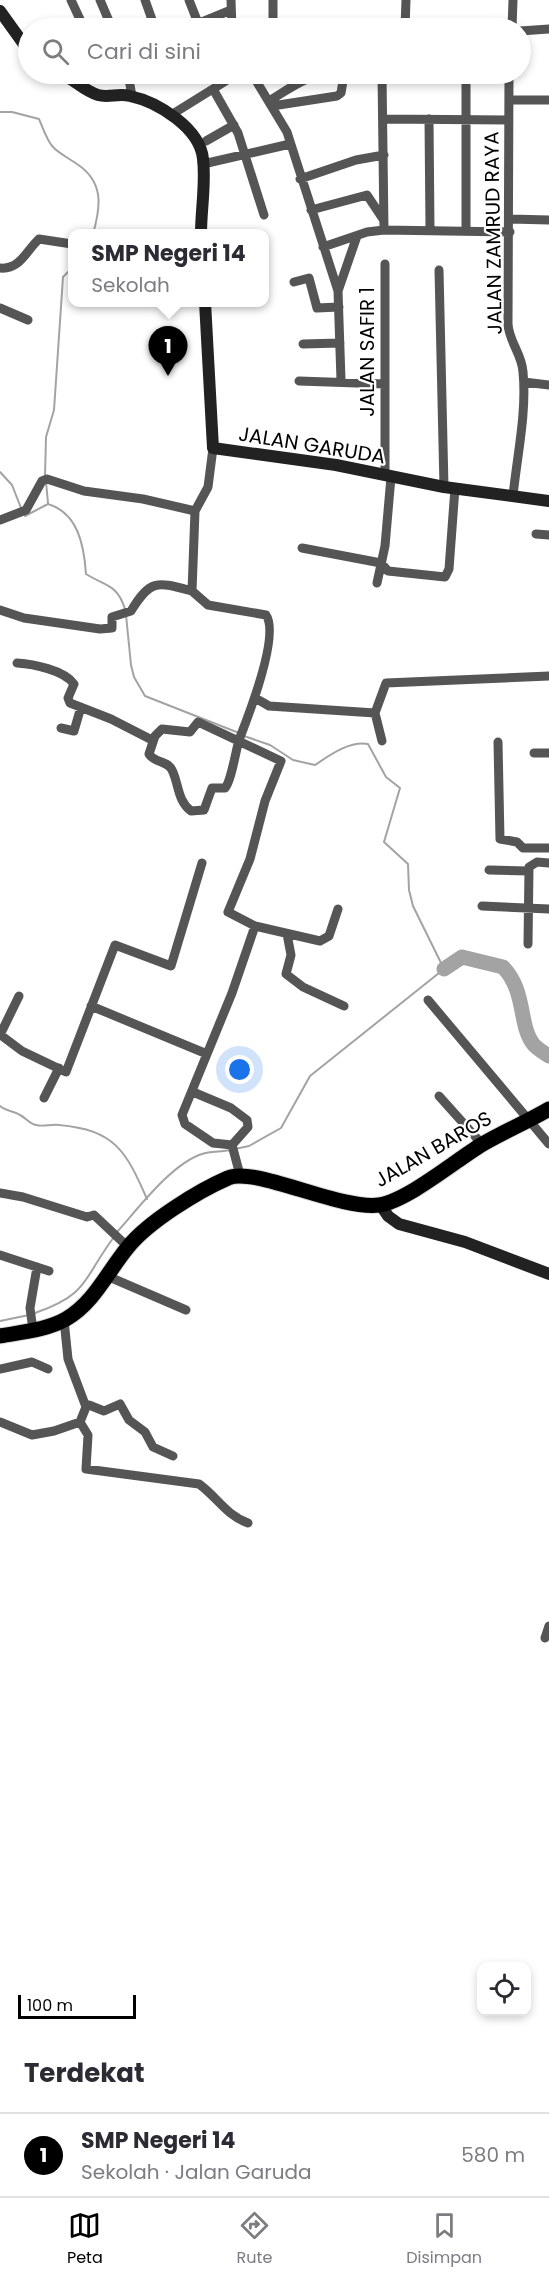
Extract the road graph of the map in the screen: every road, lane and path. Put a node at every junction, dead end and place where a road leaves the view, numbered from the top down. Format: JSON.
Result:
{"nodes":[{"id":1,"x":71,"y":0,"type":"edge"},
{"id":2,"x":100,"y":0,"type":"edge"},
{"id":3,"x":145,"y":0,"type":"edge"},
{"id":4,"x":189,"y":0,"type":"edge"},
{"id":5,"x":273,"y":0,"type":"edge"},
{"id":6,"x":406,"y":0,"type":"edge"},
{"id":7,"x":513,"y":0,"type":"edge"},
{"id":8,"x":231,"y":5,"type":"edge"},
{"id":9,"x":0,"y":11,"type":"edge"},
{"id":10,"x":79,"y":18,"type":"edge"},
{"id":11,"x":108,"y":18,"type":"edge"},
{"id":12,"x":151,"y":18,"type":"edge"},
{"id":13,"x":196,"y":18,"type":"edge"},
{"id":14,"x":211,"y":18,"type":"edge"},
{"id":15,"x":273,"y":18,"type":"edge"},
{"id":16,"x":405,"y":18,"type":"edge"},
{"id":17,"x":512,"y":18,"type":"edge"},
{"id":18,"x":549,"y":29,"type":"edge"},
{"id":19,"x":531,"y":30,"type":"edge"},
{"id":20,"x":18,"y":36,"type":"edge"},
{"id":21,"x":78,"y":84,"type":"edge"},
{"id":22,"x":83,"y":84,"type":"edge"},
{"id":23,"x":130,"y":84,"type":"edge"},
{"id":24,"x":218,"y":84,"type":"edge"},
{"id":25,"x":258,"y":84,"type":"edge"},
{"id":26,"x":299,"y":84,"type":"edge"},
{"id":27,"x":342,"y":84,"type":"edge"},
{"id":28,"x":382,"y":84,"type":"edge"},
{"id":29,"x":463,"y":84,"type":"edge"},
{"id":30,"x":509,"y":84,"type":"edge"},
{"id":31,"x":83,"y":87,"type":"junction"},
{"id":32,"x":213,"y":89,"type":"junction"},
{"id":33,"x":132,"y":96,"type":"junction"},
{"id":34,"x":509,"y":100,"type":"junction"},
{"id":35,"x":549,"y":100,"type":"edge"},
{"id":36,"x":271,"y":104,"type":"junction"},
{"id":37,"x":171,"y":115,"type":"junction"},
{"id":38,"x":383,"y":119,"type":"junction"},
{"id":39,"x":429,"y":119,"type":"junction"},
{"id":40,"x":465,"y":119,"type":"junction"},
{"id":41,"x":510,"y":120,"type":"junction"},
{"id":42,"x":234,"y":125,"type":"junction"},
{"id":43,"x":206,"y":141,"type":"dead end"},
{"id":44,"x":290,"y":144,"type":"junction"},
{"id":45,"x":384,"y":155,"type":"junction"},
{"id":46,"x":246,"y":156,"type":"junction"},
{"id":47,"x":203,"y":164,"type":"junction"},
{"id":48,"x":300,"y":179,"type":"junction"},
{"id":49,"x":311,"y":210,"type":"junction"},
{"id":50,"x":264,"y":215,"type":"dead end"},
{"id":51,"x":510,"y":219,"type":"junction"},
{"id":52,"x":549,"y":220,"type":"edge"},
{"id":53,"x":384,"y":225,"type":"junction"},
{"id":54,"x":201,"y":229,"type":"edge"},
{"id":55,"x":430,"y":230,"type":"junction"},
{"id":56,"x":466,"y":230,"type":"junction"},
{"id":57,"x":510,"y":232,"type":"junction"},
{"id":58,"x":357,"y":236,"type":"junction"},
{"id":59,"x":68,"y":243,"type":"edge"},
{"id":60,"x":323,"y":248,"type":"junction"},
{"id":61,"x":385,"y":264,"type":"dead end"},
{"id":62,"x":0,"y":268,"type":"edge"},
{"id":63,"x":439,"y":270,"type":"dead end"},
{"id":64,"x":294,"y":282,"type":"dead end"},
{"id":65,"x":338,"y":291,"type":"junction"},
{"id":66,"x":205,"y":307,"type":"edge"},
{"id":67,"x":339,"y":307,"type":"junction"},
{"id":68,"x":0,"y":308,"type":"edge"},
{"id":69,"x":28,"y":320,"type":"dead end"},
{"id":70,"x":340,"y":343,"type":"junction"},
{"id":71,"x":303,"y":344,"type":"dead end"},
{"id":72,"x":341,"y":380,"type":"junction"},
{"id":73,"x":299,"y":381,"type":"dead end"},
{"id":74,"x":524,"y":382,"type":"junction"},
{"id":75,"x":386,"y":384,"type":"junction"},
{"id":76,"x":549,"y":385,"type":"edge"},
{"id":77,"x":213,"y":448,"type":"junction"},
{"id":78,"x":388,"y":476,"type":"junction"},
{"id":79,"x":450,"y":487,"type":"junction"},
{"id":80,"x":513,"y":496,"type":"junction"},
{"id":81,"x":549,"y":501,"type":"edge"},
{"id":82,"x":195,"y":511,"type":"junction"},
{"id":83,"x":0,"y":520,"type":"edge"},
{"id":84,"x":536,"y":534,"type":"dead end"},
{"id":85,"x":549,"y":535,"type":"edge"},
{"id":86,"x":302,"y":548,"type":"dead end"},
{"id":87,"x":381,"y":563,"type":"junction"},
{"id":88,"x":377,"y":583,"type":"dead end"},
{"id":89,"x":192,"y":591,"type":"junction"},
{"id":90,"x":1,"y":613,"type":"edge"},
{"id":91,"x":17,"y":663,"type":"dead end"},
{"id":92,"x":549,"y":676,"type":"edge"},
{"id":93,"x":255,"y":699,"type":"junction"},
{"id":94,"x":81,"y":707,"type":"junction"},
{"id":95,"x":375,"y":713,"type":"junction"},
{"id":96,"x":61,"y":728,"type":"dead end"},
{"id":97,"x":240,"y":738,"type":"junction"},
{"id":98,"x":152,"y":740,"type":"junction"},
{"id":99,"x":382,"y":741,"type":"dead end"},
{"id":100,"x":498,"y":742,"type":"dead end"},
{"id":101,"x":534,"y":753,"type":"dead end"},
{"id":102,"x":549,"y":753,"type":"edge"},
{"id":103,"x":549,"y":848,"type":"edge"},
{"id":104,"x":202,"y":863,"type":"dead end"},
{"id":105,"x":549,"y":863,"type":"edge"},
{"id":106,"x":489,"y":870,"type":"dead end"},
{"id":107,"x":528,"y":871,"type":"junction"},
{"id":108,"x":482,"y":906,"type":"dead end"},
{"id":109,"x":528,"y":908,"type":"junction"},
{"id":110,"x":338,"y":909,"type":"dead end"},
{"id":111,"x":549,"y":909,"type":"edge"},
{"id":112,"x":255,"y":926,"type":"junction"},
{"id":113,"x":287,"y":934,"type":"junction"},
{"id":114,"x":528,"y":944,"type":"dead end"},
{"id":115,"x":19,"y":996,"type":"dead end"},
{"id":116,"x":428,"y":1000,"type":"dead end"},
{"id":117,"x":91,"y":1006,"type":"junction"},
{"id":118,"x":344,"y":1006,"type":"dead end"},
{"id":119,"x":1,"y":1035,"type":"edge"},
{"id":120,"x":207,"y":1054,"type":"junction"},
{"id":121,"x":59,"y":1068,"type":"junction"},
{"id":122,"x":193,"y":1092,"type":"junction"},
{"id":123,"x":439,"y":1096,"type":"dead end"},
{"id":124,"x":44,"y":1098,"type":"dead end"},
{"id":125,"x":549,"y":1109,"type":"edge"},
{"id":126,"x":530,"y":1120,"type":"junction"},
{"id":127,"x":482,"y":1144,"type":"junction"},
{"id":128,"x":549,"y":1144,"type":"edge"},
{"id":129,"x":234,"y":1149,"type":"junction"},
{"id":130,"x":240,"y":1175,"type":"junction"},
{"id":131,"x":0,"y":1193,"type":"edge"},
{"id":132,"x":380,"y":1204,"type":"junction"},
{"id":133,"x":121,"y":1240,"type":"junction"},
{"id":134,"x":0,"y":1255,"type":"edge"},
{"id":135,"x":37,"y":1268,"type":"junction"},
{"id":136,"x":49,"y":1271,"type":"dead end"},
{"id":137,"x":549,"y":1274,"type":"edge"},
{"id":138,"x":107,"y":1276,"type":"junction"},
{"id":139,"x":186,"y":1310,"type":"dead end"},
{"id":140,"x":31,"y":1320,"type":"junction"},
{"id":141,"x":64,"y":1320,"type":"junction"},
{"id":142,"x":0,"y":1336,"type":"edge"},
{"id":143,"x":0,"y":1369,"type":"edge"},
{"id":144,"x":48,"y":1369,"type":"dead end"},
{"id":145,"x":86,"y":1407,"type":"junction"},
{"id":146,"x":0,"y":1422,"type":"edge"},
{"id":147,"x":80,"y":1422,"type":"junction"},
{"id":148,"x":172,"y":1456,"type":"dead end"},
{"id":149,"x":248,"y":1523,"type":"dead end"},
{"id":150,"x":549,"y":1626,"type":"edge"},
{"id":151,"x":545,"y":1638,"type":"dead end"}],
"edges":[{"from":1,"to":10,"type":"street"},
{"from":2,"to":11,"type":"street"},
{"from":3,"to":12,"type":"street"},
{"from":4,"to":13,"type":"street"},
{"from":5,"to":15,"type":"street"},
{"from":6,"to":16,"type":"street"},
{"from":7,"to":17,"type":"street"},
{"from":8,"to":14,"type":"street"},
{"from":9,"to":20,"type":"street"},
{"from":18,"to":19,"type":"street"},
{"from":21,"to":31,"type":"street"},
{"from":22,"to":31,"type":"street"},
{"from":23,"to":33,"type":"street"},
{"from":24,"to":32,"type":"street"},
{"from":25,"to":36,"type":"street"},
{"from":26,"to":36,"type":"street"},
{"from":27,"to":36,"type":"street"},
{"from":28,"to":38,"type":"street"},
{"from":29,"to":40,"type":"street"},
{"from":30,"to":34,"type":"street","name":"JALAN ZAMRUD RAYA"},
{"from":31,"to":33,"type":"street"},
{"from":32,"to":37,"type":"street"},
{"from":32,"to":42,"type":"street"},
{"from":33,"to":37,"type":"street"},
{"from":34,"to":35,"type":"street"},
{"from":34,"to":41,"type":"street","name":"JALAN ZAMRUD RAYA"},
{"from":36,"to":44,"type":"street"},
{"from":37,"to":47,"type":"street"},
{"from":38,"to":39,"type":"street"},
{"from":38,"to":45,"type":"street"},
{"from":39,"to":40,"type":"street"},
{"from":39,"to":55,"type":"street"},
{"from":40,"to":41,"type":"street"},
{"from":40,"to":56,"type":"street"},
{"from":41,"to":51,"type":"street","name":"JALAN ZAMRUD RAYA"},
{"from":42,"to":43,"type":"street"},
{"from":42,"to":46,"type":"street"},
{"from":44,"to":46,"type":"street"},
{"from":44,"to":48,"type":"street"},
{"from":45,"to":48,"type":"street"},
{"from":45,"to":53,"type":"street"},
{"from":46,"to":47,"type":"street"},
{"from":46,"to":50,"type":"street"},
{"from":47,"to":54,"type":"street"},
{"from":48,"to":49,"type":"street"},
{"from":49,"to":53,"type":"street"},
{"from":49,"to":60,"type":"street"},
{"from":51,"to":52,"type":"street"},
{"from":51,"to":57,"type":"street","name":"JALAN ZAMRUD RAYA"},
{"from":53,"to":55,"type":"street"},
{"from":53,"to":58,"type":"street"},
{"from":55,"to":56,"type":"street"},
{"from":56,"to":57,"type":"street"},
{"from":57,"to":74,"type":"street","name":"JALAN ZAMRUD RAYA"},
{"from":58,"to":60,"type":"street"},
{"from":58,"to":65,"type":"street"},
{"from":59,"to":62,"type":"street"},
{"from":60,"to":65,"type":"street"},
{"from":61,"to":75,"type":"street","name":"JALAN SAFIR 1"},
{"from":63,"to":79,"type":"street"},
{"from":64,"to":67,"type":"street"},
{"from":65,"to":67,"type":"street"},
{"from":66,"to":77,"type":"street","name":"JALAN GARUDA"},
{"from":67,"to":70,"type":"street"},
{"from":68,"to":69,"type":"street"},
{"from":70,"to":71,"type":"street"},
{"from":70,"to":72,"type":"street"},
{"from":72,"to":73,"type":"street"},
{"from":72,"to":75,"type":"street"},
{"from":74,"to":76,"type":"street"},
{"from":74,"to":80,"type":"street","name":"JALAN ZAMRUD RAYA"},
{"from":75,"to":78,"type":"street","name":"JALAN SAFIR 1"},
{"from":77,"to":78,"type":"street","name":"JALAN GARUDA"},
{"from":77,"to":82,"type":"street"},
{"from":78,"to":79,"type":"street","name":"JALAN GARUDA"},
{"from":78,"to":87,"type":"street","name":"JALAN SAFIR 1"},
{"from":79,"to":80,"type":"street","name":"JALAN GARUDA"},
{"from":79,"to":87,"type":"street"},
{"from":80,"to":81,"type":"street","name":"JALAN GARUDA"},
{"from":82,"to":83,"type":"street"},
{"from":82,"to":89,"type":"street"},
{"from":84,"to":85,"type":"street"},
{"from":86,"to":87,"type":"street"},
{"from":87,"to":88,"type":"street","name":"JALAN SAFIR 1"},
{"from":89,"to":90,"type":"street"},
{"from":89,"to":93,"type":"street"},
{"from":91,"to":94,"type":"street"},
{"from":92,"to":95,"type":"street"},
{"from":93,"to":95,"type":"street"},
{"from":93,"to":97,"type":"street"},
{"from":94,"to":96,"type":"street"},
{"from":94,"to":98,"type":"street"},
{"from":95,"to":99,"type":"street"},
{"from":97,"to":98,"type":"street"},
{"from":97,"to":98,"type":"street"},
{"from":97,"to":112,"type":"street"},
{"from":100,"to":103,"type":"street"},
{"from":101,"to":102,"type":"street"},
{"from":104,"to":117,"type":"street"},
{"from":105,"to":107,"type":"street"},
{"from":106,"to":107,"type":"street"},
{"from":107,"to":109,"type":"street"},
{"from":108,"to":109,"type":"street"},
{"from":109,"to":111,"type":"street"},
{"from":109,"to":114,"type":"street"},
{"from":110,"to":113,"type":"street"},
{"from":112,"to":113,"type":"street"},
{"from":112,"to":120,"type":"street"},
{"from":113,"to":118,"type":"street"},
{"from":115,"to":119,"type":"street"},
{"from":116,"to":126,"type":"street"},
{"from":117,"to":120,"type":"street"},
{"from":117,"to":121,"type":"street"},
{"from":119,"to":121,"type":"street"},
{"from":120,"to":122,"type":"street"},
{"from":121,"to":124,"type":"street"},
{"from":122,"to":129,"type":"street"},
{"from":122,"to":129,"type":"street"},
{"from":123,"to":127,"type":"street"},
{"from":125,"to":126,"type":"main road","name":"JALAN BAROS"},
{"from":126,"to":127,"type":"main road","name":"JALAN BAROS"},
{"from":126,"to":128,"type":"street"},
{"from":127,"to":132,"type":"main road","name":"JALAN BAROS"},
{"from":129,"to":130,"type":"street"},
{"from":130,"to":132,"type":"main road","name":"JALAN BAROS"},
{"from":130,"to":133,"type":"main road"},
{"from":131,"to":133,"type":"street"},
{"from":132,"to":137,"type":"street"},
{"from":133,"to":138,"type":"main road"},
{"from":134,"to":135,"type":"street"},
{"from":135,"to":136,"type":"street"},
{"from":135,"to":140,"type":"street"},
{"from":138,"to":139,"type":"street"},
{"from":138,"to":141,"type":"main road"},
{"from":140,"to":141,"type":"main road"},
{"from":140,"to":142,"type":"main road"},
{"from":141,"to":145,"type":"street"},
{"from":143,"to":144,"type":"street"},
{"from":145,"to":147,"type":"street"},
{"from":145,"to":148,"type":"street"},
{"from":146,"to":147,"type":"street"},
{"from":147,"to":149,"type":"street"},
{"from":150,"to":151,"type":"street"}]}
